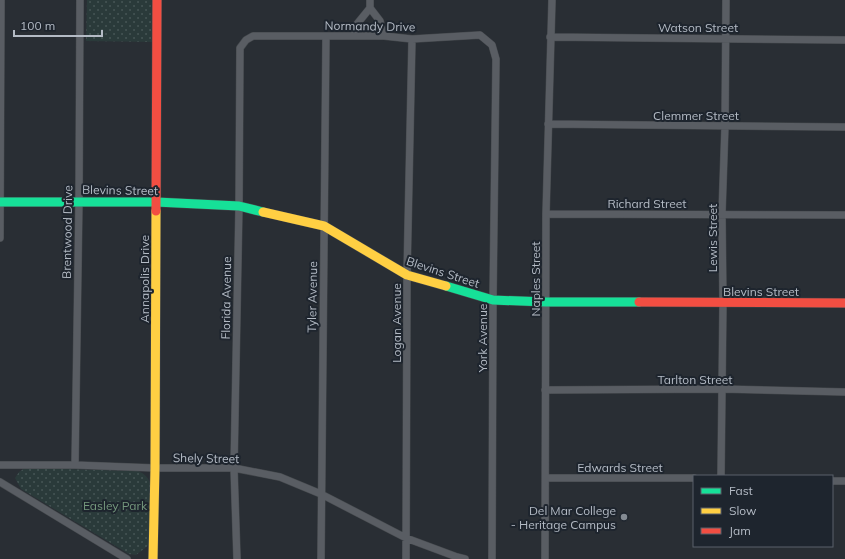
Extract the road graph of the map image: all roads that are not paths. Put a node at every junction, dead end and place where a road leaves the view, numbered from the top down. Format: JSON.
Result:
{"nodes":[{"id":1,"x":1,"y":0,"type":"edge"},
{"id":2,"x":80,"y":0,"type":"edge"},
{"id":3,"x":158,"y":0,"type":"edge"},
{"id":4,"x":552,"y":0,"type":"edge"},
{"id":5,"x":726,"y":0,"type":"edge"},
{"id":6,"x":370,"y":4,"type":"edge"},
{"id":7,"x":326,"y":36,"type":"junction"},
{"id":8,"x":354,"y":36,"type":"junction"},
{"id":9,"x":384,"y":36,"type":"junction"},
{"id":10,"x":550,"y":37,"type":"junction"},
{"id":11,"x":725,"y":38,"type":"junction"},
{"id":12,"x":412,"y":39,"type":"junction"},
{"id":13,"x":246,"y":40,"type":"joint"},
{"id":14,"x":845,"y":40,"type":"edge"},
{"id":15,"x":492,"y":45,"type":"joint"},
{"id":16,"x":548,"y":124,"type":"junction"},
{"id":17,"x":725,"y":126,"type":"junction"},
{"id":18,"x":845,"y":127,"type":"edge"},
{"id":19,"x":79,"y":201,"type":"junction"},
{"id":20,"x":0,"y":202,"type":"edge"},
{"id":21,"x":156,"y":202,"type":"junction"},
{"id":22,"x":239,"y":206,"type":"junction"},
{"id":23,"x":722,"y":213,"type":"junction"},
{"id":24,"x":546,"y":214,"type":"junction"},
{"id":25,"x":845,"y":214,"type":"edge"},
{"id":26,"x":324,"y":226,"type":"junction"},
{"id":27,"x":0,"y":238,"type":"edge"},
{"id":28,"x":407,"y":275,"type":"junction"},
{"id":29,"x":493,"y":300,"type":"junction"},
{"id":30,"x":546,"y":302,"type":"junction"},
{"id":31,"x":724,"y":302,"type":"junction"},
{"id":32,"x":845,"y":303,"type":"edge"},
{"id":33,"x":722,"y":389,"type":"junction"},
{"id":34,"x":545,"y":390,"type":"junction"},
{"id":35,"x":845,"y":392,"type":"edge"},
{"id":36,"x":0,"y":465,"type":"edge"},
{"id":37,"x":75,"y":465,"type":"junction"},
{"id":38,"x":155,"y":468,"type":"junction"},
{"id":39,"x":234,"y":468,"type":"junction"},
{"id":40,"x":721,"y":475,"type":"edge"},
{"id":41,"x":546,"y":478,"type":"junction"},
{"id":42,"x":693,"y":478,"type":"edge"},
{"id":43,"x":833,"y":481,"type":"edge"},
{"id":44,"x":845,"y":481,"type":"edge"},
{"id":45,"x":0,"y":482,"type":"edge"},
{"id":46,"x":321,"y":494,"type":"junction"},
{"id":47,"x":406,"y":538,"type":"junction"},
{"id":48,"x":127,"y":559,"type":"edge"},
{"id":49,"x":153,"y":559,"type":"edge"},
{"id":50,"x":237,"y":559,"type":"edge"},
{"id":51,"x":321,"y":559,"type":"edge"},
{"id":52,"x":406,"y":559,"type":"edge"},
{"id":53,"x":465,"y":559,"type":"edge"},
{"id":54,"x":492,"y":559,"type":"edge"},
{"id":55,"x":545,"y":559,"type":"edge"}],
"edges":[{"from":1,"to":20,"type":"street"},
{"from":2,"to":19,"type":"street","name":"Brentwood Drive"},
{"from":3,"to":21,"type":"street","name":"Annapolis Drive"},
{"from":4,"to":10,"type":"street","name":"Naples Street"},
{"from":5,"to":11,"type":"street","name":"Lewis Street"},
{"from":6,"to":8,"type":"street"},
{"from":6,"to":9,"type":"street"},
{"from":7,"to":8,"type":"street","name":"Normandy Drive"},
{"from":7,"to":13,"type":"street","name":"Normandy Drive"},
{"from":7,"to":26,"type":"street","name":"Tyler Avenue"},
{"from":8,"to":9,"type":"street","name":"Normandy Drive"},
{"from":9,"to":12,"type":"street","name":"Normandy Drive"},
{"from":10,"to":11,"type":"street","name":"Watson Street"},
{"from":10,"to":16,"type":"street","name":"Naples Street"},
{"from":11,"to":14,"type":"street","name":"Watson Street"},
{"from":11,"to":17,"type":"street","name":"Lewis Street"},
{"from":12,"to":15,"type":"street","name":"Normandy Drive"},
{"from":12,"to":28,"type":"street","name":"Logan Avenue"},
{"from":13,"to":22,"type":"street","name":"Florida Avenue"},
{"from":15,"to":29,"type":"street","name":"York Avenue"},
{"from":16,"to":17,"type":"street","name":"Clemmer Street"},
{"from":16,"to":24,"type":"street","name":"Naples Street"},
{"from":17,"to":18,"type":"street","name":"Clemmer Street"},
{"from":17,"to":23,"type":"street","name":"Lewis Street"},
{"from":19,"to":20,"type":"street","name":"Blevins Street"},
{"from":19,"to":21,"type":"street","name":"Blevins Street"},
{"from":19,"to":37,"type":"street","name":"Brentwood Drive"},
{"from":20,"to":27,"type":"street"},
{"from":21,"to":22,"type":"street","name":"Blevins Street"},
{"from":21,"to":38,"type":"street","name":"Annapolis Drive"},
{"from":22,"to":26,"type":"street","name":"Blevins Street"},
{"from":22,"to":39,"type":"street","name":"Florida Avenue"},
{"from":23,"to":24,"type":"street","name":"Richard Street"},
{"from":23,"to":25,"type":"street","name":"Richard Street"},
{"from":23,"to":31,"type":"street","name":"Lewis Street"},
{"from":24,"to":30,"type":"street","name":"Naples Street"},
{"from":26,"to":28,"type":"street","name":"Blevins Street"},
{"from":26,"to":46,"type":"street","name":"Tyler Avenue"},
{"from":28,"to":29,"type":"street","name":"Blevins Street"},
{"from":28,"to":47,"type":"street","name":"Logan Avenue"},
{"from":29,"to":30,"type":"street","name":"Blevins Street"},
{"from":29,"to":54,"type":"street","name":"York Avenue"},
{"from":30,"to":31,"type":"street","name":"Blevins Street"},
{"from":30,"to":34,"type":"street","name":"Naples Street"},
{"from":31,"to":32,"type":"street","name":"Blevins Street"},
{"from":31,"to":33,"type":"street","name":"Lewis Street"},
{"from":33,"to":34,"type":"street","name":"Tarlton Street"},
{"from":33,"to":35,"type":"street","name":"Tarlton Street"},
{"from":33,"to":40,"type":"street","name":"Lewis Street"},
{"from":34,"to":41,"type":"street","name":"Naples Street"},
{"from":36,"to":37,"type":"street","name":"Shely Street"},
{"from":37,"to":38,"type":"street","name":"Shely Street"},
{"from":38,"to":39,"type":"street","name":"Shely Street"},
{"from":38,"to":49,"type":"street","name":"Annapolis Drive"},
{"from":39,"to":46,"type":"street","name":"Shely Street"},
{"from":39,"to":50,"type":"street","name":"Florida Avenue"},
{"from":41,"to":42,"type":"street","name":"Edwards Street"},
{"from":41,"to":55,"type":"street","name":"Naples Street"},
{"from":43,"to":44,"type":"street"},
{"from":45,"to":48,"type":"street"},
{"from":46,"to":47,"type":"street","name":"Shely Street"},
{"from":46,"to":51,"type":"street","name":"Tyler Avenue"},
{"from":47,"to":52,"type":"street","name":"Logan Avenue"},
{"from":47,"to":53,"type":"street","name":"Shely Street"}]}
